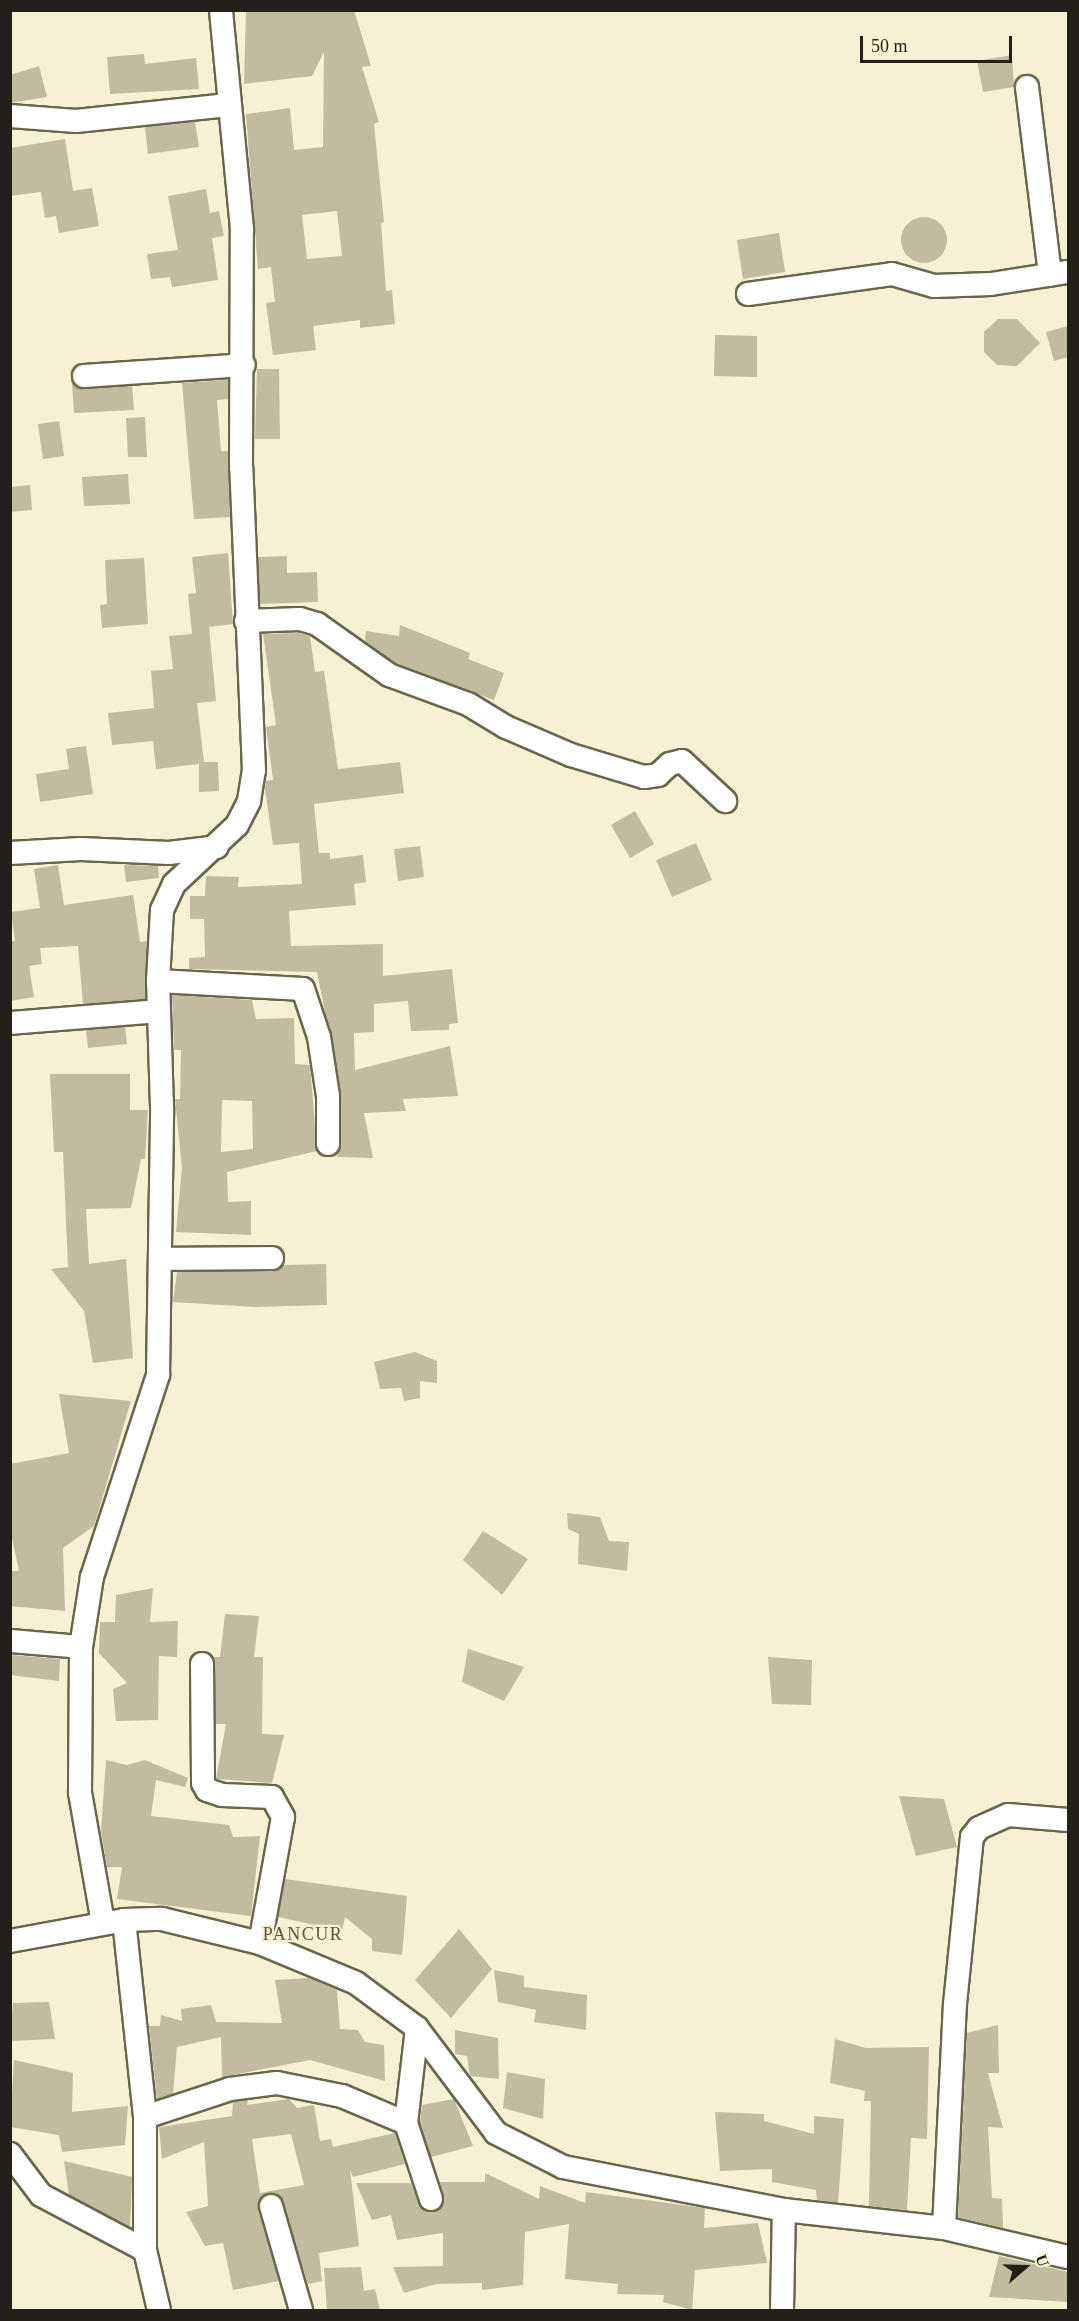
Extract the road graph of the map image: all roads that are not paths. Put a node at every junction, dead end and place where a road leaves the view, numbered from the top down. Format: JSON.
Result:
{"nodes":[{"id":1,"x":221,"y":10,"type":"edge"},
{"id":2,"x":1027,"y":87,"type":"dead end"},
{"id":3,"x":228,"y":105,"type":"junction"},
{"id":4,"x":10,"y":116,"type":"edge"},
{"id":5,"x":1059,"y":273,"type":"edge"},
{"id":6,"x":748,"y":294,"type":"dead end"},
{"id":7,"x":244,"y":365,"type":"junction"},
{"id":8,"x":84,"y":376,"type":"dead end"},
{"id":9,"x":246,"y":621,"type":"junction"},
{"id":10,"x":725,"y":801,"type":"dead end"},
{"id":11,"x":218,"y":847,"type":"junction"},
{"id":12,"x":10,"y":853,"type":"edge"},
{"id":13,"x":158,"y":981,"type":"junction"},
{"id":14,"x":159,"y":1011,"type":"junction"},
{"id":15,"x":10,"y":1023,"type":"edge"},
{"id":16,"x":328,"y":1144,"type":"dead end"},
{"id":17,"x":272,"y":1258,"type":"dead end"},
{"id":18,"x":160,"y":1259,"type":"junction"},
{"id":19,"x":10,"y":1641,"type":"edge"},
{"id":20,"x":81,"y":1647,"type":"junction"},
{"id":21,"x":202,"y":1664,"type":"dead end"},
{"id":22,"x":1068,"y":1820,"type":"edge"},
{"id":23,"x":114,"y":1922,"type":"junction"},
{"id":24,"x":10,"y":1941,"type":"edge"},
{"id":25,"x":260,"y":1943,"type":"junction"},
{"id":26,"x":417,"y":2028,"type":"junction"},
{"id":27,"x":146,"y":2117,"type":"junction"},
{"id":28,"x":406,"y":2123,"type":"junction"},
{"id":29,"x":10,"y":2154,"type":"edge"},
{"id":30,"x":431,"y":2199,"type":"dead end"},
{"id":31,"x":271,"y":2206,"type":"dead end"},
{"id":32,"x":784,"y":2210,"type":"junction"},
{"id":33,"x":944,"y":2228,"type":"junction"},
{"id":34,"x":145,"y":2250,"type":"junction"},
{"id":35,"x":1068,"y":2257,"type":"edge"},
{"id":36,"x":159,"y":2310,"type":"edge"},
{"id":37,"x":301,"y":2310,"type":"edge"},
{"id":38,"x":782,"y":2310,"type":"edge"}],
"edges":[{"from":1,"to":3,"type":"street"},
{"from":2,"to":5,"type":"street"},
{"from":3,"to":4,"type":"street"},
{"from":3,"to":7,"type":"street"},
{"from":5,"to":6,"type":"street"},
{"from":7,"to":8,"type":"street"},
{"from":7,"to":9,"type":"street"},
{"from":9,"to":10,"type":"street"},
{"from":9,"to":11,"type":"street"},
{"from":11,"to":12,"type":"street"},
{"from":11,"to":13,"type":"street"},
{"from":13,"to":14,"type":"street"},
{"from":13,"to":16,"type":"street"},
{"from":14,"to":15,"type":"street"},
{"from":14,"to":18,"type":"street"},
{"from":17,"to":18,"type":"street"},
{"from":18,"to":20,"type":"street"},
{"from":19,"to":20,"type":"street"},
{"from":20,"to":23,"type":"street"},
{"from":21,"to":25,"type":"street"},
{"from":22,"to":33,"type":"street"},
{"from":23,"to":24,"type":"street"},
{"from":23,"to":25,"type":"street"},
{"from":23,"to":27,"type":"street"},
{"from":25,"to":26,"type":"street"},
{"from":26,"to":28,"type":"street"},
{"from":26,"to":32,"type":"street"},
{"from":27,"to":28,"type":"street"},
{"from":27,"to":34,"type":"street"},
{"from":28,"to":30,"type":"street"},
{"from":29,"to":34,"type":"street"},
{"from":31,"to":37,"type":"street"},
{"from":32,"to":33,"type":"street"},
{"from":32,"to":38,"type":"street"},
{"from":33,"to":35,"type":"street"},
{"from":34,"to":36,"type":"street"}]}
